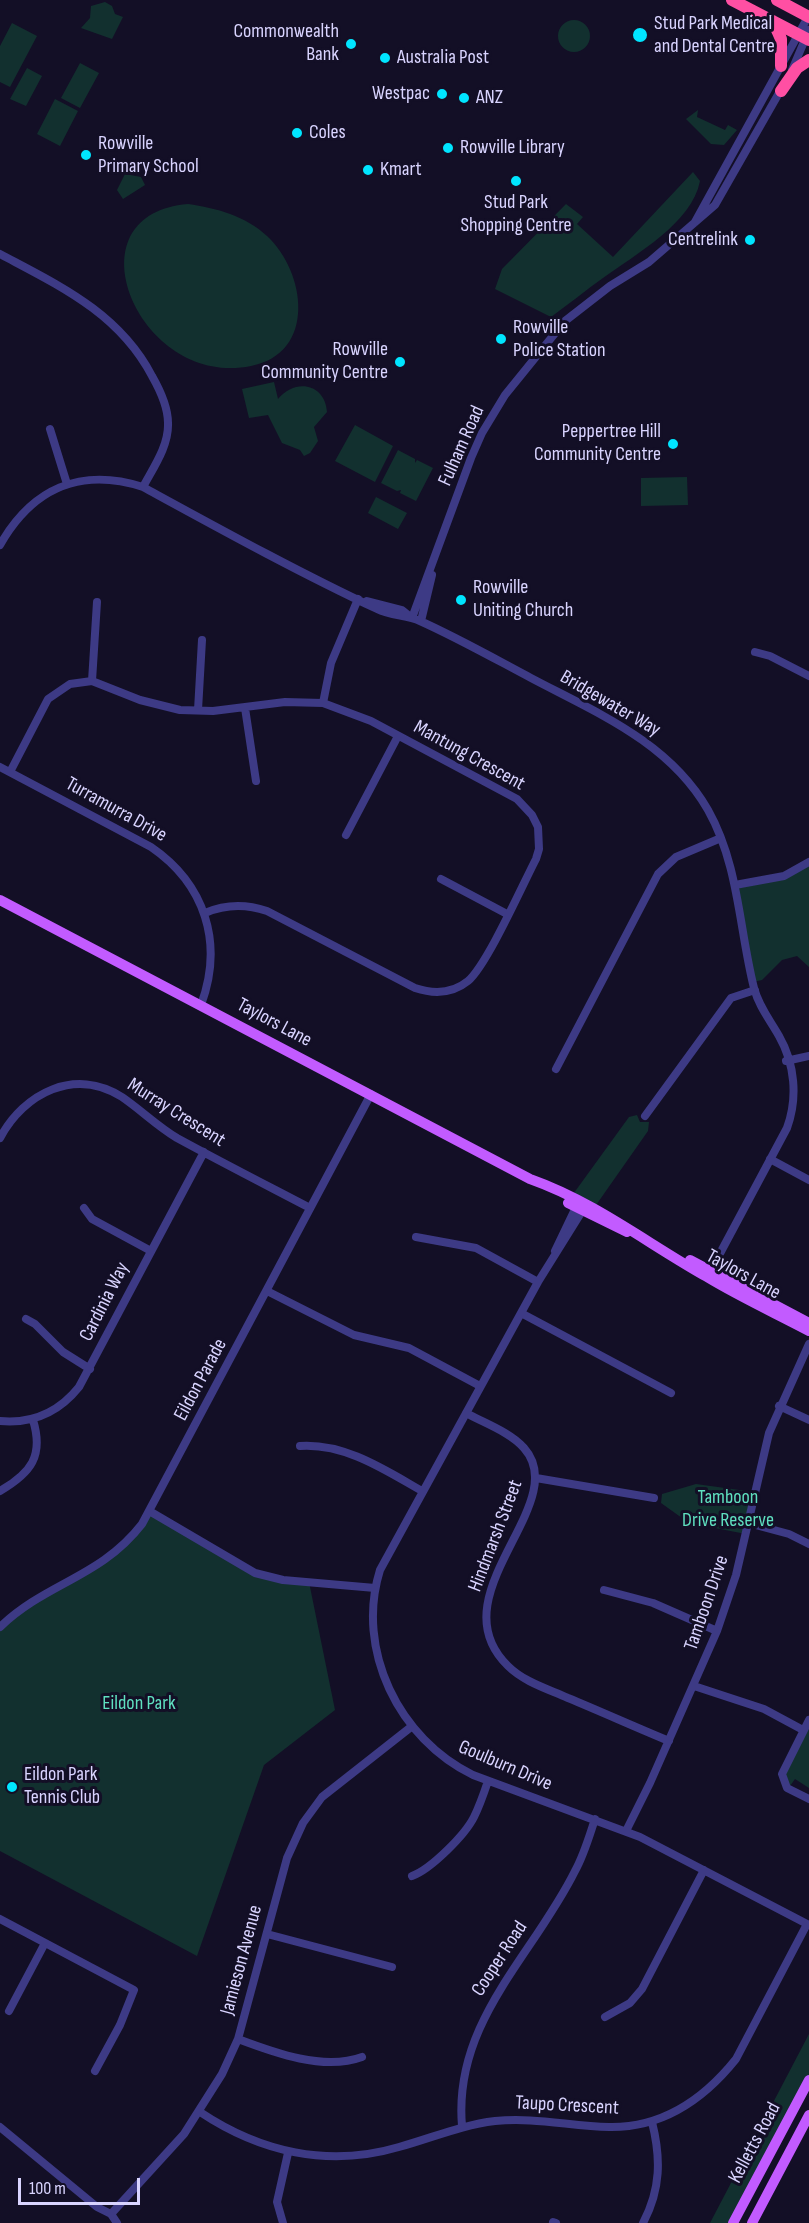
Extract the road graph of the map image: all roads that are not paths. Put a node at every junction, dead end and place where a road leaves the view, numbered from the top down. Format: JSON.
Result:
{"nodes":[{"id":1,"x":732,"y":0,"type":"edge"},
{"id":2,"x":781,"y":1,"type":"edge"},
{"id":3,"x":809,"y":16,"type":"edge"},
{"id":4,"x":772,"y":21,"type":"junction"},
{"id":5,"x":806,"y":36,"type":"edge"},
{"id":6,"x":809,"y":60,"type":"edge"},
{"id":7,"x":781,"y":66,"type":"junction"},
{"id":8,"x":781,"y":91,"type":"junction"},
{"id":9,"x":694,"y":222,"type":"junction"},
{"id":10,"x":0,"y":254,"type":"edge"},
{"id":11,"x":50,"y":429,"type":"dead end"},
{"id":12,"x":67,"y":484,"type":"junction"},
{"id":13,"x":143,"y":487,"type":"junction"},
{"id":14,"x":0,"y":545,"type":"edge"},
{"id":15,"x":361,"y":600,"type":"junction"},
{"id":16,"x":97,"y":602,"type":"dead end"},
{"id":17,"x":417,"y":620,"type":"junction"},
{"id":18,"x":202,"y":640,"type":"dead end"},
{"id":19,"x":755,"y":652,"type":"dead end"},
{"id":20,"x":809,"y":676,"type":"edge"},
{"id":21,"x":92,"y":681,"type":"junction"},
{"id":22,"x":323,"y":703,"type":"junction"},
{"id":23,"x":245,"y":708,"type":"junction"},
{"id":24,"x":198,"y":710,"type":"junction"},
{"id":25,"x":398,"y":736,"type":"junction"},
{"id":26,"x":0,"y":767,"type":"edge"},
{"id":27,"x":10,"y":772,"type":"junction"},
{"id":28,"x":256,"y":781,"type":"dead end"},
{"id":29,"x":346,"y":835,"type":"dead end"},
{"id":30,"x":721,"y":838,"type":"junction"},
{"id":31,"x":809,"y":862,"type":"edge"},
{"id":32,"x":441,"y":879,"type":"dead end"},
{"id":33,"x":735,"y":885,"type":"junction"},
{"id":34,"x":0,"y":900,"type":"edge"},
{"id":35,"x":205,"y":913,"type":"junction"},
{"id":36,"x":507,"y":914,"type":"junction"},
{"id":37,"x":752,"y":990,"type":"junction"},
{"id":38,"x":201,"y":1005,"type":"junction"},
{"id":39,"x":809,"y":1056,"type":"edge"},
{"id":40,"x":786,"y":1061,"type":"junction"},
{"id":41,"x":556,"y":1069,"type":"dead end"},
{"id":42,"x":371,"y":1094,"type":"junction"},
{"id":43,"x":645,"y":1116,"type":"dead end"},
{"id":44,"x":0,"y":1138,"type":"edge"},
{"id":45,"x":204,"y":1152,"type":"junction"},
{"id":46,"x":770,"y":1160,"type":"junction"},
{"id":47,"x":809,"y":1180,"type":"edge"},
{"id":48,"x":581,"y":1206,"type":"junction"},
{"id":49,"x":84,"y":1208,"type":"dead end"},
{"id":50,"x":310,"y":1208,"type":"junction"},
{"id":51,"x":416,"y":1237,"type":"dead end"},
{"id":52,"x":151,"y":1251,"type":"junction"},
{"id":53,"x":709,"y":1274,"type":"junction"},
{"id":54,"x":538,"y":1282,"type":"junction"},
{"id":55,"x":267,"y":1291,"type":"junction"},
{"id":56,"x":521,"y":1313,"type":"junction"},
{"id":57,"x":26,"y":1319,"type":"dead end"},
{"id":58,"x":809,"y":1323,"type":"edge"},
{"id":59,"x":809,"y":1331,"type":"edge"},
{"id":60,"x":809,"y":1344,"type":"edge"},
{"id":61,"x":90,"y":1369,"type":"junction"},
{"id":62,"x":480,"y":1386,"type":"junction"},
{"id":63,"x":671,"y":1393,"type":"dead end"},
{"id":64,"x":779,"y":1406,"type":"junction"},
{"id":65,"x":466,"y":1413,"type":"junction"},
{"id":66,"x":33,"y":1420,"type":"junction"},
{"id":67,"x":809,"y":1420,"type":"edge"},
{"id":68,"x":0,"y":1421,"type":"edge"},
{"id":69,"x":300,"y":1446,"type":"dead end"},
{"id":70,"x":536,"y":1478,"type":"junction"},
{"id":71,"x":0,"y":1491,"type":"edge"},
{"id":72,"x":422,"y":1491,"type":"junction"},
{"id":73,"x":654,"y":1498,"type":"dead end"},
{"id":74,"x":151,"y":1512,"type":"junction"},
{"id":75,"x":748,"y":1523,"type":"junction"},
{"id":76,"x":809,"y":1544,"type":"edge"},
{"id":77,"x":375,"y":1588,"type":"junction"},
{"id":78,"x":604,"y":1590,"type":"dead end"},
{"id":79,"x":0,"y":1627,"type":"edge"},
{"id":80,"x":717,"y":1631,"type":"junction"},
{"id":81,"x":694,"y":1686,"type":"junction"},
{"id":82,"x":809,"y":1720,"type":"edge"},
{"id":83,"x":411,"y":1727,"type":"junction"},
{"id":84,"x":803,"y":1730,"type":"junction"},
{"id":85,"x":669,"y":1741,"type":"junction"},
{"id":86,"x":488,"y":1781,"type":"junction"},
{"id":87,"x":809,"y":1799,"type":"edge"},
{"id":88,"x":595,"y":1820,"type":"junction"},
{"id":89,"x":626,"y":1831,"type":"junction"},
{"id":90,"x":704,"y":1870,"type":"junction"},
{"id":91,"x":412,"y":1876,"type":"dead end"},
{"id":92,"x":0,"y":1919,"type":"edge"},
{"id":93,"x":808,"y":1925,"type":"edge"},
{"id":94,"x":267,"y":1934,"type":"junction"},
{"id":95,"x":45,"y":1943,"type":"junction"},
{"id":96,"x":392,"y":1966,"type":"dead end"},
{"id":97,"x":9,"y":2011,"type":"dead end"},
{"id":98,"x":605,"y":2017,"type":"dead end"},
{"id":99,"x":238,"y":2039,"type":"junction"},
{"id":100,"x":362,"y":2057,"type":"dead end"},
{"id":101,"x":95,"y":2071,"type":"dead end"},
{"id":102,"x":809,"y":2080,"type":"edge"},
{"id":103,"x":200,"y":2112,"type":"junction"},
{"id":104,"x":809,"y":2115,"type":"edge"},
{"id":105,"x":652,"y":2122,"type":"junction"},
{"id":106,"x":462,"y":2126,"type":"junction"},
{"id":107,"x":0,"y":2127,"type":"edge"},
{"id":108,"x":288,"y":2153,"type":"junction"},
{"id":109,"x":111,"y":2214,"type":"junction"},
{"id":110,"x":117,"y":2223,"type":"edge"},
{"id":111,"x":283,"y":2223,"type":"edge"},
{"id":112,"x":643,"y":2223,"type":"edge"},
{"id":113,"x":733,"y":2223,"type":"edge"},
{"id":114,"x":752,"y":2223,"type":"edge"}],
"edges":[{"from":1,"to":4,"type":"highway"},
{"from":2,"to":3,"type":"highway"},
{"from":3,"to":5,"type":"street","name":"Fulham Road"},
{"from":4,"to":5,"type":"highway"},
{"from":4,"to":7,"type":"highway"},
{"from":5,"to":7,"type":"street","name":"Fulham Road"},
{"from":5,"to":8,"type":"street","name":"Fulham Road"},
{"from":6,"to":8,"type":"highway"},
{"from":7,"to":9,"type":"street","name":"Fulham Road"},
{"from":8,"to":9,"type":"street","name":"Fulham Road"},
{"from":9,"to":17,"type":"street","name":"Fulham Road"},
{"from":10,"to":13,"type":"street"},
{"from":11,"to":12,"type":"street"},
{"from":12,"to":13,"type":"street","name":"Bridgewater Way"},
{"from":12,"to":14,"type":"street","name":"Bridgewater Way"},
{"from":13,"to":15,"type":"street","name":"Bridgewater Way"},
{"from":15,"to":17,"type":"street","name":"Bridgewater Way"},
{"from":15,"to":22,"type":"street"},
{"from":16,"to":21,"type":"street"},
{"from":17,"to":30,"type":"street","name":"Bridgewater Way"},
{"from":18,"to":24,"type":"street"},
{"from":19,"to":20,"type":"street"},
{"from":21,"to":24,"type":"street","name":"Mantung Crescent"},
{"from":21,"to":27,"type":"street"},
{"from":22,"to":23,"type":"street","name":"Mantung Crescent"},
{"from":22,"to":25,"type":"street","name":"Mantung Crescent"},
{"from":23,"to":24,"type":"street","name":"Mantung Crescent"},
{"from":23,"to":28,"type":"street"},
{"from":25,"to":29,"type":"street"},
{"from":25,"to":36,"type":"street","name":"Mantung Crescent"},
{"from":26,"to":27,"type":"street","name":"Turramurra Drive"},
{"from":27,"to":35,"type":"street","name":"Turramurra Drive"},
{"from":30,"to":33,"type":"street","name":"Bridgewater Way"},
{"from":30,"to":41,"type":"street"},
{"from":31,"to":33,"type":"street"},
{"from":32,"to":36,"type":"street"},
{"from":33,"to":37,"type":"street","name":"Bridgewater Way"},
{"from":34,"to":38,"type":"main road","name":"Taylors Lane"},
{"from":35,"to":36,"type":"street","name":"Mantung Crescent"},
{"from":35,"to":38,"type":"street","name":"Turramurra Drive"},
{"from":37,"to":40,"type":"street","name":"Bridgewater Way"},
{"from":37,"to":43,"type":"street"},
{"from":38,"to":42,"type":"main road","name":"Taylors Lane"},
{"from":39,"to":40,"type":"street"},
{"from":40,"to":46,"type":"street","name":"Bridgewater Way"},
{"from":42,"to":48,"type":"main road","name":"Taylors Lane"},
{"from":42,"to":50,"type":"street","name":"Eildon Parade"},
{"from":44,"to":45,"type":"street","name":"Murray Crescent"},
{"from":45,"to":50,"type":"street","name":"Murray Crescent"},
{"from":45,"to":52,"type":"street","name":"Cardinia Way"},
{"from":46,"to":47,"type":"street"},
{"from":46,"to":53,"type":"street","name":"Bridgewater Way"},
{"from":48,"to":53,"type":"main road","name":"Taylors Lane"},
{"from":48,"to":54,"type":"street","name":"Goulburn Drive"},
{"from":49,"to":52,"type":"street"},
{"from":50,"to":55,"type":"street","name":"Eildon Parade"},
{"from":51,"to":54,"type":"street"},
{"from":52,"to":61,"type":"street","name":"Cardinia Way"},
{"from":53,"to":58,"type":"main road","name":"Taylors Lane"},
{"from":53,"to":59,"type":"main road","name":"Taylors Lane"},
{"from":54,"to":56,"type":"street","name":"Goulburn Drive"},
{"from":55,"to":62,"type":"street"},
{"from":55,"to":74,"type":"street","name":"Eildon Parade"},
{"from":56,"to":62,"type":"street","name":"Goulburn Drive"},
{"from":56,"to":63,"type":"street"},
{"from":57,"to":61,"type":"street"},
{"from":60,"to":64,"type":"street","name":"Tamboon Drive"},
{"from":61,"to":66,"type":"street","name":"Cardinia Way"},
{"from":62,"to":65,"type":"street","name":"Goulburn Drive"},
{"from":64,"to":67,"type":"street"},
{"from":64,"to":75,"type":"street","name":"Tamboon Drive"},
{"from":65,"to":70,"type":"street","name":"Hindmarsh Street"},
{"from":65,"to":72,"type":"street","name":"Goulburn Drive"},
{"from":66,"to":68,"type":"street","name":"Cardinia Way"},
{"from":66,"to":71,"type":"street"},
{"from":69,"to":72,"type":"street"},
{"from":70,"to":73,"type":"street"},
{"from":70,"to":85,"type":"street","name":"Hindmarsh Street"},
{"from":72,"to":77,"type":"street","name":"Goulburn Drive"},
{"from":74,"to":77,"type":"street"},
{"from":74,"to":79,"type":"street","name":"Eildon Parade"},
{"from":75,"to":76,"type":"street"},
{"from":75,"to":80,"type":"street","name":"Tamboon Drive"},
{"from":77,"to":83,"type":"street","name":"Goulburn Drive"},
{"from":78,"to":80,"type":"street"},
{"from":80,"to":81,"type":"street","name":"Tamboon Drive"},
{"from":81,"to":84,"type":"street"},
{"from":81,"to":85,"type":"street","name":"Tamboon Drive"},
{"from":82,"to":84,"type":"street"},
{"from":83,"to":86,"type":"street","name":"Goulburn Drive"},
{"from":83,"to":94,"type":"street","name":"Jamieson Avenue"},
{"from":84,"to":87,"type":"street"},
{"from":85,"to":89,"type":"street","name":"Tamboon Drive"},
{"from":86,"to":88,"type":"street","name":"Goulburn Drive"},
{"from":86,"to":91,"type":"street"},
{"from":88,"to":89,"type":"street","name":"Goulburn Drive"},
{"from":88,"to":106,"type":"street","name":"Cooper Road"},
{"from":89,"to":90,"type":"street","name":"Goulburn Drive"},
{"from":90,"to":93,"type":"street","name":"Goulburn Drive"},
{"from":90,"to":98,"type":"street"},
{"from":92,"to":95,"type":"street"},
{"from":93,"to":105,"type":"street","name":"Taupo Crescent"},
{"from":94,"to":96,"type":"street"},
{"from":94,"to":99,"type":"street","name":"Jamieson Avenue"},
{"from":95,"to":97,"type":"street"},
{"from":95,"to":101,"type":"street"},
{"from":99,"to":100,"type":"street"},
{"from":99,"to":103,"type":"street","name":"Jamieson Avenue"},
{"from":102,"to":113,"type":"main road","name":"Kelletts Road"},
{"from":103,"to":108,"type":"street","name":"Taupo Crescent"},
{"from":103,"to":109,"type":"street","name":"Jamieson Avenue"},
{"from":104,"to":114,"type":"main road","name":"Kelletts Road"},
{"from":105,"to":106,"type":"street","name":"Taupo Crescent"},
{"from":105,"to":112,"type":"street"},
{"from":106,"to":108,"type":"street","name":"Taupo Crescent"},
{"from":107,"to":109,"type":"street"},
{"from":108,"to":111,"type":"street"},
{"from":109,"to":110,"type":"street"}]}
